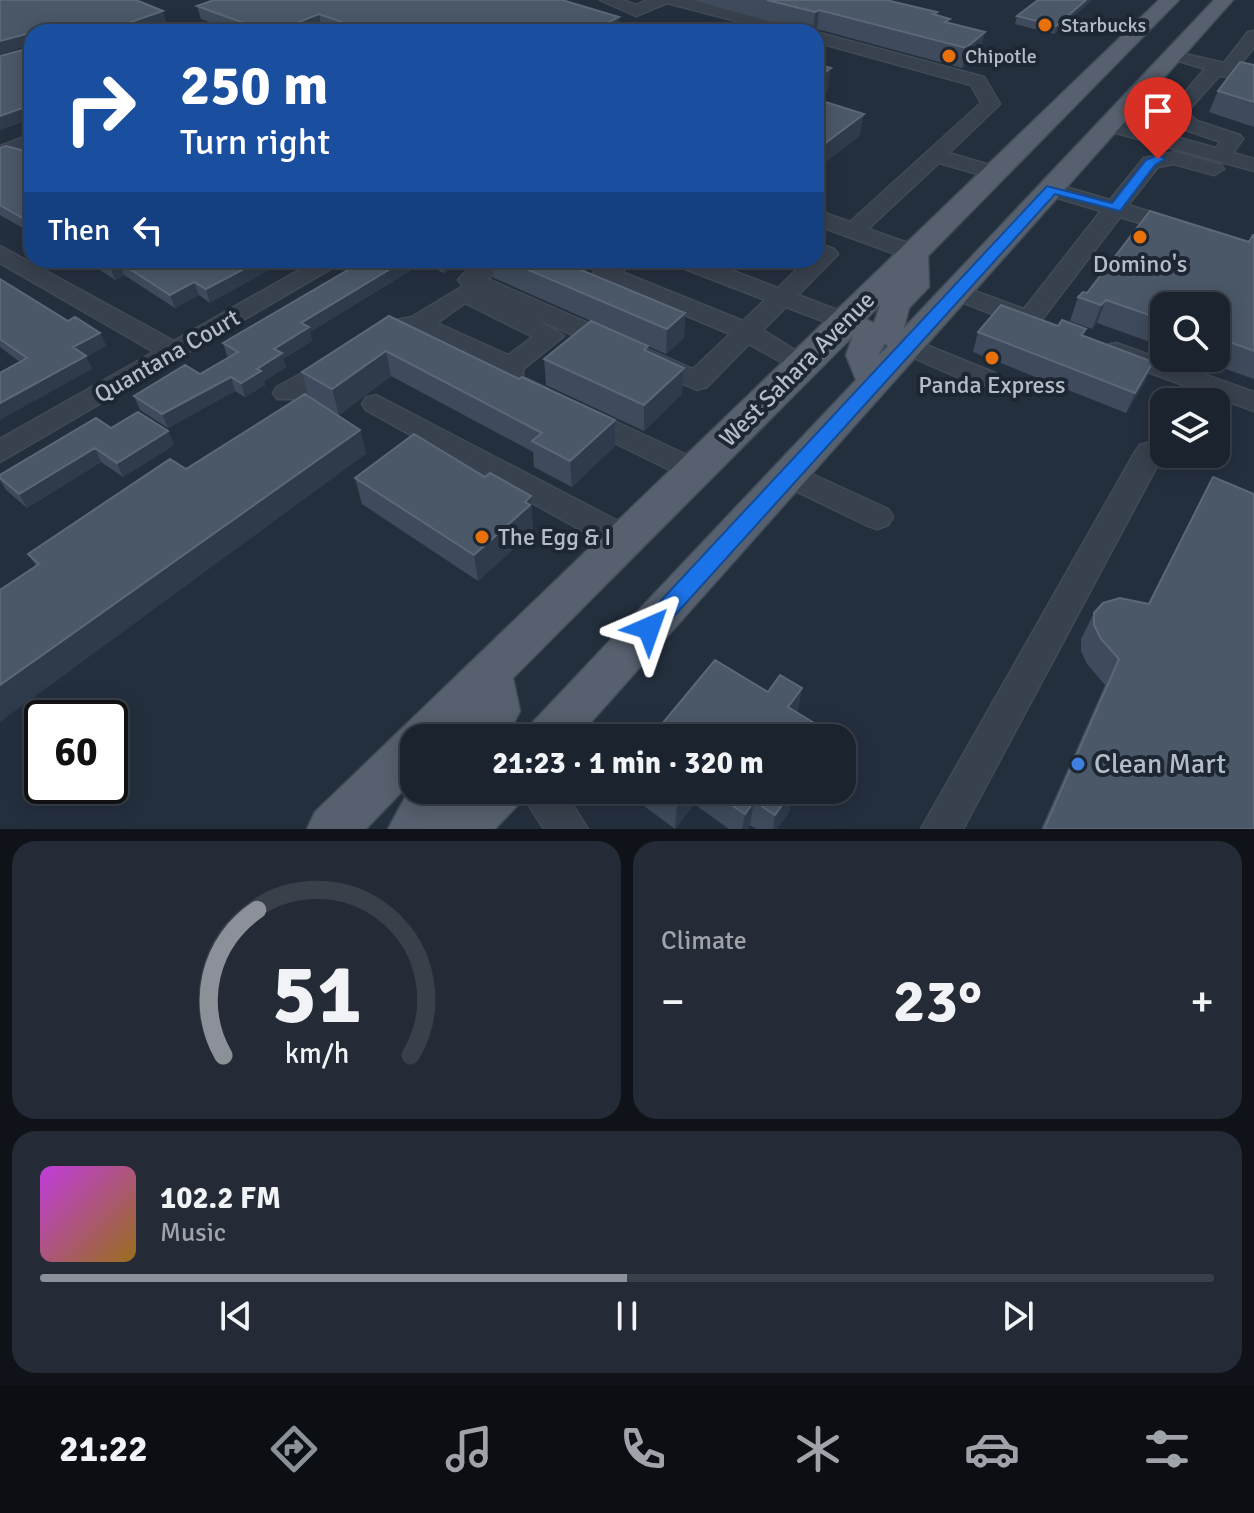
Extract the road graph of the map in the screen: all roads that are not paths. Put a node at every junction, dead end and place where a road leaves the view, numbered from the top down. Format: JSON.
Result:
{"nodes":[{"id":1,"x":608,"y":0,"type":"edge"},
{"id":2,"x":661,"y":0,"type":"edge"},
{"id":3,"x":673,"y":0,"type":"edge"},
{"id":4,"x":1170,"y":0,"type":"edge"},
{"id":5,"x":1224,"y":0,"type":"edge"},
{"id":6,"x":768,"y":24,"type":"edge"},
{"id":7,"x":1254,"y":36,"type":"edge"},
{"id":8,"x":824,"y":39,"type":"edge"},
{"id":9,"x":1172,"y":56,"type":"junction"},
{"id":10,"x":1113,"y":58,"type":"junction"},
{"id":11,"x":1228,"y":69,"type":"junction"},
{"id":12,"x":1254,"y":75,"type":"edge"},
{"id":13,"x":1064,"y":105,"type":"junction"},
{"id":14,"x":1112,"y":122,"type":"junction"},
{"id":15,"x":24,"y":143,"type":"edge"},
{"id":16,"x":1254,"y":144,"type":"edge"},
{"id":17,"x":0,"y":153,"type":"edge"},
{"id":18,"x":1224,"y":153,"type":"junction"},
{"id":19,"x":935,"y":155,"type":"junction"},
{"id":20,"x":1254,"y":165,"type":"edge"},
{"id":21,"x":1069,"y":168,"type":"junction"},
{"id":22,"x":996,"y":173,"type":"junction"},
{"id":23,"x":1052,"y":189,"type":"junction"},
{"id":24,"x":1115,"y":208,"type":"junction"},
{"id":25,"x":824,"y":220,"type":"edge"},
{"id":26,"x":853,"y":231,"type":"junction"},
{"id":27,"x":1254,"y":251,"type":"edge"},
{"id":28,"x":0,"y":253,"type":"edge"},
{"id":29,"x":914,"y":253,"type":"junction"},
{"id":30,"x":24,"y":261,"type":"edge"},
{"id":31,"x":39,"y":268,"type":"edge"},
{"id":32,"x":320,"y":268,"type":"edge"},
{"id":33,"x":488,"y":268,"type":"edge"},
{"id":34,"x":612,"y":268,"type":"edge"},
{"id":35,"x":704,"y":268,"type":"edge"},
{"id":36,"x":812,"y":268,"type":"edge"},
{"id":37,"x":958,"y":292,"type":"junction"},
{"id":38,"x":782,"y":297,"type":"junction"},
{"id":39,"x":1029,"y":319,"type":"junction"},
{"id":40,"x":844,"y":321,"type":"junction"},
{"id":41,"x":419,"y":324,"type":"junction"},
{"id":42,"x":1059,"y":331,"type":"edge"},
{"id":43,"x":748,"y":332,"type":"junction"},
{"id":44,"x":1089,"y":342,"type":"edge"},
{"id":45,"x":909,"y":346,"type":"junction"},
{"id":46,"x":174,"y":352,"type":"junction"},
{"id":47,"x":800,"y":365,"type":"junction"},
{"id":48,"x":510,"y":366,"type":"junction"},
{"id":49,"x":985,"y":379,"type":"dead end"},
{"id":50,"x":874,"y":384,"type":"junction"},
{"id":51,"x":287,"y":393,"type":"dead end"},
{"id":52,"x":1254,"y":402,"type":"edge"},
{"id":53,"x":376,"y":404,"type":"dead end"},
{"id":54,"x":0,"y":452,"type":"edge"},
{"id":55,"x":1150,"y":452,"type":"dead end"},
{"id":56,"x":694,"y":470,"type":"junction"},
{"id":57,"x":790,"y":475,"type":"junction"},
{"id":58,"x":877,"y":517,"type":"dead end"},
{"id":59,"x":624,"y":539,"type":"junction"},
{"id":60,"x":490,"y":672,"type":"junction"},
{"id":61,"x":446,"y":724,"type":"edge"},
{"id":62,"x":490,"y":724,"type":"edge"},
{"id":63,"x":561,"y":724,"type":"edge"},
{"id":64,"x":400,"y":772,"type":"edge"},
{"id":65,"x":428,"y":804,"type":"edge"},
{"id":66,"x":483,"y":804,"type":"edge"},
{"id":67,"x":549,"y":804,"type":"edge"},
{"id":68,"x":465,"y":819,"type":"edge"},
{"id":69,"x":332,"y":829,"type":"edge"},
{"id":70,"x":413,"y":829,"type":"edge"},
{"id":71,"x":568,"y":829,"type":"edge"},
{"id":72,"x":941,"y":829,"type":"edge"}],
"edges":[{"from":1,"to":2,"type":"street"},
{"from":3,"to":6,"type":"street"},
{"from":4,"to":10,"type":"main road","name":"West Sahara Avenue"},
{"from":5,"to":9,"type":"main road"},
{"from":7,"to":11,"type":"street"},
{"from":8,"to":19,"type":"street"},
{"from":9,"to":11,"type":"street"},
{"from":9,"to":14,"type":"main road"},
{"from":10,"to":13,"type":"main road","name":"West Sahara Avenue"},
{"from":10,"to":14,"type":"main road"},
{"from":11,"to":12,"type":"street"},
{"from":11,"to":18,"type":"street"},
{"from":13,"to":21,"type":"main road"},
{"from":13,"to":22,"type":"main road","name":"West Sahara Avenue"},
{"from":14,"to":18,"type":"street"},
{"from":14,"to":21,"type":"main road"},
{"from":15,"to":17,"type":"street"},
{"from":16,"to":18,"type":"street"},
{"from":18,"to":20,"type":"street"},
{"from":18,"to":24,"type":"street"},
{"from":19,"to":22,"type":"street"},
{"from":19,"to":26,"type":"street"},
{"from":21,"to":23,"type":"main road"},
{"from":22,"to":29,"type":"main road","name":"West Sahara Avenue"},
{"from":23,"to":24,"type":"street"},
{"from":23,"to":37,"type":"main road"},
{"from":24,"to":27,"type":"street"},
{"from":24,"to":39,"type":"street"},
{"from":25,"to":26,"type":"street"},
{"from":26,"to":29,"type":"street"},
{"from":28,"to":30,"type":"street"},
{"from":29,"to":40,"type":"main road","name":"West Sahara Avenue"},
{"from":29,"to":45,"type":"main road"},
{"from":31,"to":46,"type":"street"},
{"from":32,"to":46,"type":"street","name":"Quantana Court"},
{"from":33,"to":43,"type":"street"},
{"from":34,"to":43,"type":"street"},
{"from":35,"to":38,"type":"street"},
{"from":36,"to":38,"type":"street"},
{"from":37,"to":39,"type":"street"},
{"from":37,"to":45,"type":"main road"},
{"from":38,"to":40,"type":"street"},
{"from":38,"to":43,"type":"street"},
{"from":39,"to":42,"type":"street"},
{"from":40,"to":47,"type":"main road","name":"West Sahara Avenue"},
{"from":40,"to":50,"type":"main road"},
{"from":41,"to":48,"type":"street"},
{"from":41,"to":48,"type":"street"},
{"from":41,"to":51,"type":"street"},
{"from":43,"to":47,"type":"street"},
{"from":44,"to":52,"type":"street"},
{"from":45,"to":49,"type":"street"},
{"from":45,"to":50,"type":"main road"},
{"from":46,"to":54,"type":"street","name":"Quantana Court"},
{"from":47,"to":56,"type":"main road","name":"West Sahara Avenue"},
{"from":48,"to":56,"type":"street"},
{"from":50,"to":57,"type":"main road"},
{"from":53,"to":59,"type":"street"},
{"from":55,"to":72,"type":"street"},
{"from":56,"to":59,"type":"main road","name":"West Sahara Avenue"},
{"from":57,"to":58,"type":"street"},
{"from":57,"to":63,"type":"main road"},
{"from":59,"to":60,"type":"main road","name":"West Sahara Avenue"},
{"from":60,"to":61,"type":"main road","name":"West Sahara Avenue"},
{"from":60,"to":62,"type":"main road"},
{"from":64,"to":69,"type":"main road","name":"West Sahara Avenue"},
{"from":65,"to":70,"type":"main road"},
{"from":66,"to":68,"type":"main road"},
{"from":67,"to":71,"type":"street"}]}
